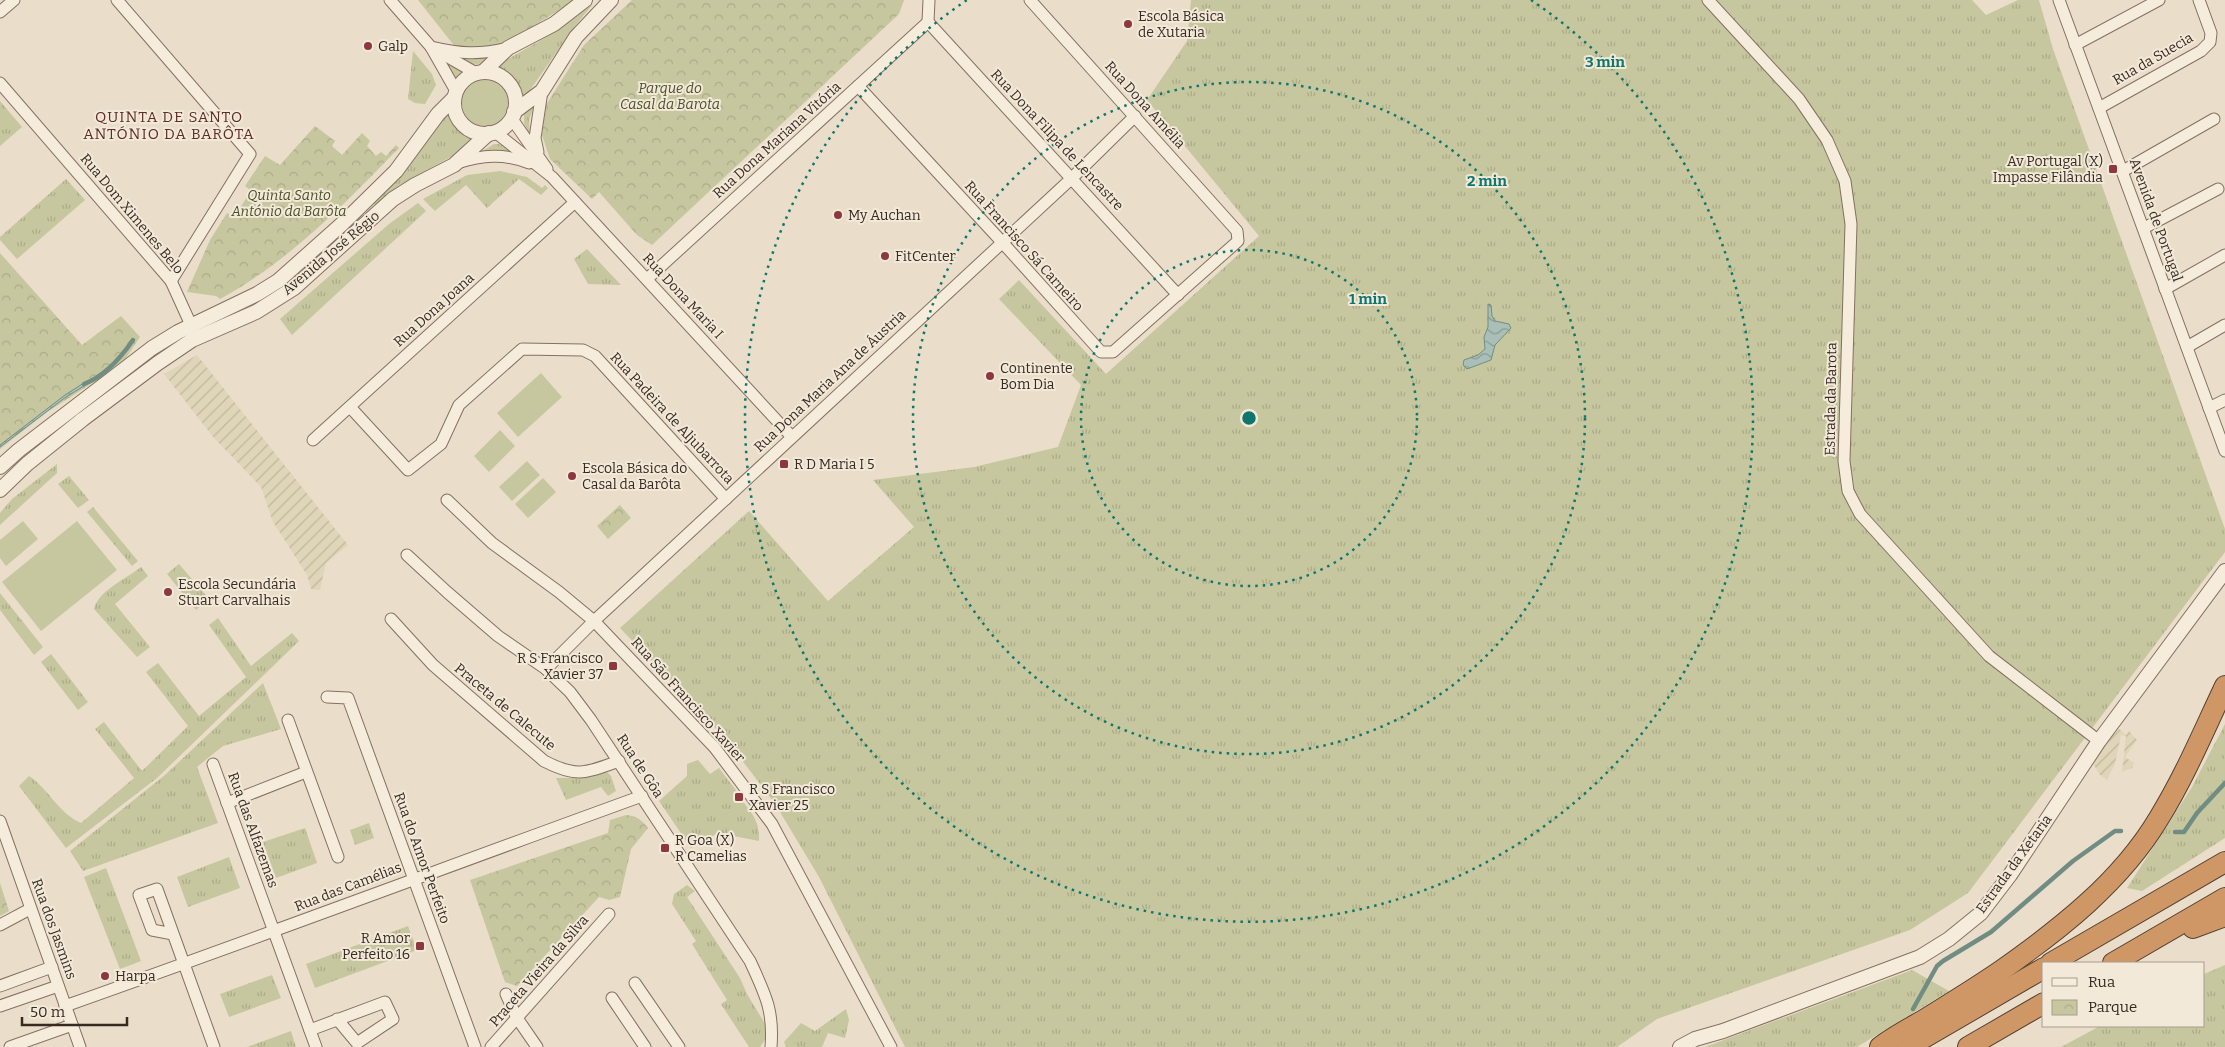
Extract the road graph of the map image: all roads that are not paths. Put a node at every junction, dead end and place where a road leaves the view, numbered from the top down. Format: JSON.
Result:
{"nodes":[{"id":1,"x":14,"y":0,"type":"edge"},
{"id":2,"x":118,"y":0,"type":"edge"},
{"id":3,"x":390,"y":0,"type":"edge"},
{"id":4,"x":585,"y":0,"type":"edge"},
{"id":5,"x":611,"y":0,"type":"edge"},
{"id":6,"x":929,"y":0,"type":"edge"},
{"id":7,"x":1030,"y":0,"type":"edge"},
{"id":8,"x":1708,"y":0,"type":"edge"},
{"id":9,"x":2059,"y":0,"type":"edge"},
{"id":10,"x":2159,"y":0,"type":"edge"},
{"id":11,"x":2199,"y":0,"type":"edge"},
{"id":12,"x":0,"y":12,"type":"edge"},
{"id":13,"x":928,"y":22,"type":"junction"},
{"id":14,"x":2075,"y":45,"type":"junction"},
{"id":15,"x":431,"y":47,"type":"junction"},
{"id":16,"x":508,"y":48,"type":"junction"},
{"id":17,"x":480,"y":73,"type":"junction"},
{"id":18,"x":0,"y":82,"type":"edge"},
{"id":19,"x":858,"y":86,"type":"junction"},
{"id":20,"x":542,"y":91,"type":"junction"},
{"id":21,"x":455,"y":95,"type":"junction"},
{"id":22,"x":2099,"y":108,"type":"junction"},
{"id":23,"x":513,"y":116,"type":"junction"},
{"id":24,"x":1134,"y":116,"type":"junction"},
{"id":25,"x":2214,"y":119,"type":"dead end"},
{"id":26,"x":492,"y":133,"type":"junction"},
{"id":27,"x":540,"y":158,"type":"junction"},
{"id":28,"x":454,"y":165,"type":"junction"},
{"id":29,"x":2123,"y":171,"type":"junction"},
{"id":30,"x":552,"y":177,"type":"junction"},
{"id":31,"x":1072,"y":178,"type":"junction"},
{"id":32,"x":2218,"y":189,"type":"dead end"},
{"id":33,"x":574,"y":202,"type":"junction"},
{"id":34,"x":2144,"y":228,"type":"junction"},
{"id":35,"x":1237,"y":231,"type":"joint"},
{"id":36,"x":1002,"y":242,"type":"junction"},
{"id":37,"x":2225,"y":255,"type":"edge"},
{"id":38,"x":647,"y":279,"type":"junction"},
{"id":39,"x":171,"y":281,"type":"junction"},
{"id":40,"x":2165,"y":289,"type":"junction"},
{"id":41,"x":1178,"y":295,"type":"junction"},
{"id":42,"x":192,"y":325,"type":"junction"},
{"id":43,"x":2225,"y":325,"type":"edge"},
{"id":44,"x":2187,"y":347,"type":"junction"},
{"id":45,"x":2225,"y":400,"type":"edge"},
{"id":46,"x":350,"y":407,"type":"junction"},
{"id":47,"x":2209,"y":408,"type":"junction"},
{"id":48,"x":792,"y":437,"type":"junction"},
{"id":49,"x":313,"y":440,"type":"dead end"},
{"id":50,"x":2225,"y":451,"type":"edge"},
{"id":51,"x":0,"y":467,"type":"edge"},
{"id":52,"x":0,"y":490,"type":"edge"},
{"id":53,"x":726,"y":499,"type":"junction"},
{"id":54,"x":447,"y":500,"type":"dead end"},
{"id":55,"x":407,"y":555,"type":"dead end"},
{"id":56,"x":2225,"y":571,"type":"edge"},
{"id":57,"x":391,"y":619,"type":"dead end"},
{"id":58,"x":594,"y":621,"type":"junction"},
{"id":59,"x":546,"y":669,"type":"junction"},
{"id":60,"x":2225,"y":686,"type":"edge"},
{"id":61,"x":326,"y":697,"type":"dead end"},
{"id":62,"x":288,"y":720,"type":"dead end"},
{"id":63,"x":2098,"y":741,"type":"junction"},
{"id":64,"x":619,"y":761,"type":"junction"},
{"id":65,"x":213,"y":764,"type":"dead end"},
{"id":66,"x":306,"y":772,"type":"junction"},
{"id":67,"x":642,"y":796,"type":"junction"},
{"id":68,"x":227,"y":803,"type":"junction"},
{"id":69,"x":0,"y":822,"type":"edge"},
{"id":70,"x":338,"y":858,"type":"dead end"},
{"id":71,"x":2225,"y":862,"type":"edge"},
{"id":72,"x":413,"y":878,"type":"junction"},
{"id":73,"x":2225,"y":898,"type":"edge"},
{"id":74,"x":30,"y":909,"type":"junction"},
{"id":75,"x":608,"y":914,"type":"dead end"},
{"id":76,"x":2225,"y":916,"type":"edge"},
{"id":77,"x":0,"y":925,"type":"edge"},
{"id":78,"x":274,"y":932,"type":"junction"},
{"id":79,"x":173,"y":934,"type":"dead end"},
{"id":80,"x":2140,"y":948,"type":"junction"},
{"id":81,"x":2053,"y":962,"type":"edge"},
{"id":82,"x":2115,"y":962,"type":"edge"},
{"id":83,"x":184,"y":964,"type":"junction"},
{"id":84,"x":52,"y":967,"type":"junction"},
{"id":85,"x":2042,"y":969,"type":"edge"},
{"id":86,"x":635,"y":983,"type":"dead end"},
{"id":87,"x":0,"y":986,"type":"edge"},
{"id":88,"x":58,"y":986,"type":"junction"},
{"id":89,"x":506,"y":994,"type":"dead end"},
{"id":90,"x":612,"y":998,"type":"dead end"},
{"id":91,"x":2042,"y":1004,"type":"edge"},
{"id":92,"x":0,"y":1006,"type":"edge"},
{"id":93,"x":65,"y":1006,"type":"junction"},
{"id":94,"x":517,"y":1018,"type":"junction"},
{"id":95,"x":337,"y":1020,"type":"junction"},
{"id":96,"x":72,"y":1025,"type":"junction"},
{"id":97,"x":310,"y":1030,"type":"junction"},
{"id":98,"x":77,"y":1046,"type":"edge"},
{"id":99,"x":10,"y":1047,"type":"edge"},
{"id":100,"x":214,"y":1047,"type":"edge"},
{"id":101,"x":316,"y":1047,"type":"edge"},
{"id":102,"x":474,"y":1047,"type":"edge"},
{"id":103,"x":491,"y":1047,"type":"edge"},
{"id":104,"x":537,"y":1047,"type":"edge"},
{"id":105,"x":645,"y":1047,"type":"edge"},
{"id":106,"x":679,"y":1047,"type":"edge"},
{"id":107,"x":772,"y":1047,"type":"edge"},
{"id":108,"x":891,"y":1047,"type":"edge"},
{"id":109,"x":1680,"y":1047,"type":"edge"},
{"id":110,"x":1880,"y":1047,"type":"edge"},
{"id":111,"x":1908,"y":1047,"type":"edge"},
{"id":112,"x":1968,"y":1047,"type":"edge"}],
"edges":[{"from":1,"to":12,"type":"street"},
{"from":2,"to":39,"type":"street"},
{"from":3,"to":15,"type":"street"},
{"from":4,"to":16,"type":"street"},
{"from":5,"to":20,"type":"street"},
{"from":6,"to":13,"type":"street"},
{"from":7,"to":24,"type":"street","name":"Rua Dona Amélia"},
{"from":8,"to":63,"type":"street","name":"Estrada da Barota"},
{"from":9,"to":14,"type":"street","name":"Avenida de Portugal"},
{"from":10,"to":14,"type":"street"},
{"from":11,"to":22,"type":"street","name":"Rua da Suecia"},
{"from":13,"to":19,"type":"street","name":"Rua Dona Mariana Vitória"},
{"from":13,"to":31,"type":"street","name":"Rua Dona Filipa de Lencastre"},
{"from":14,"to":22,"type":"street","name":"Avenida de Portugal"},
{"from":15,"to":16,"type":"street"},
{"from":15,"to":17,"type":"street"},
{"from":15,"to":21,"type":"street"},
{"from":16,"to":17,"type":"street"},
{"from":17,"to":21,"type":"street"},
{"from":17,"to":23,"type":"street"},
{"from":18,"to":39,"type":"street","name":"Rua Dom Ximenes Belo"},
{"from":19,"to":36,"type":"street","name":"Rua Francisco Sá Carneiro"},
{"from":19,"to":38,"type":"street","name":"Rua Dona Mariana Vitória"},
{"from":20,"to":23,"type":"street"},
{"from":20,"to":27,"type":"street","name":"Rua Dona Maria I"},
{"from":21,"to":26,"type":"street"},
{"from":21,"to":42,"type":"street","name":"Avenida José Régio"},
{"from":22,"to":29,"type":"street","name":"Avenida de Portugal"},
{"from":23,"to":26,"type":"street"},
{"from":23,"to":27,"type":"street","name":"Rua Dona Maria I"},
{"from":24,"to":31,"type":"street","name":"Rua Dona Maria Ana de Áustria"},
{"from":24,"to":35,"type":"street","name":"Rua Dona Amélia"},
{"from":25,"to":29,"type":"street"},
{"from":26,"to":28,"type":"street","name":"Avenida José Régio"},
{"from":26,"to":30,"type":"street","name":"Rua Dona Maria I"},
{"from":27,"to":30,"type":"street","name":"Rua Dona Maria I"},
{"from":28,"to":30,"type":"street","name":"Rua Dona Maria I"},
{"from":28,"to":52,"type":"street","name":"Avenida José Régio"},
{"from":29,"to":34,"type":"street","name":"Avenida de Portugal"},
{"from":30,"to":33,"type":"street","name":"Rua Dona Maria I"},
{"from":31,"to":36,"type":"street","name":"Rua Dona Maria Ana de Áustria"},
{"from":31,"to":41,"type":"street","name":"Rua Dona Filipa de Lencastre"},
{"from":32,"to":34,"type":"street"},
{"from":33,"to":38,"type":"street","name":"Rua Dona Maria I"},
{"from":33,"to":46,"type":"street","name":"Rua Dona Joana"},
{"from":34,"to":40,"type":"street","name":"Avenida de Portugal"},
{"from":35,"to":41,"type":"street","name":"Rua Francisco Sá Carneiro"},
{"from":36,"to":41,"type":"street","name":"Rua Francisco Sá Carneiro"},
{"from":36,"to":48,"type":"street","name":"Rua Dona Maria Ana de Áustria"},
{"from":37,"to":40,"type":"street"},
{"from":38,"to":48,"type":"street","name":"Rua Dona Maria I"},
{"from":39,"to":42,"type":"street","name":"Rua Dom Ximenes Belo"},
{"from":40,"to":44,"type":"street","name":"Avenida de Portugal"},
{"from":42,"to":51,"type":"street","name":"Avenida José Régio"},
{"from":43,"to":44,"type":"street"},
{"from":44,"to":47,"type":"street","name":"Avenida de Portugal"},
{"from":45,"to":47,"type":"street"},
{"from":46,"to":49,"type":"street","name":"Rua Dona Joana"},
{"from":46,"to":53,"type":"street","name":"Rua Padeira de Aljubarrota"},
{"from":47,"to":50,"type":"street","name":"Avenida de Portugal"},
{"from":48,"to":53,"type":"street","name":"Rua Dona Maria Ana de Áustria"},
{"from":53,"to":58,"type":"street","name":"Rua Dona Maria Ana de Áustria"},
{"from":54,"to":58,"type":"street","name":"Rua São Francisco Xavier"},
{"from":55,"to":59,"type":"street","name":"Rua de Gôa"},
{"from":56,"to":63,"type":"street","name":"Estrada da Xetaria"},
{"from":57,"to":64,"type":"street","name":"Praceta de Calecute"},
{"from":58,"to":59,"type":"street","name":"Rua Dona Maria Ana de Áustria"},
{"from":58,"to":108,"type":"street","name":"Rua São Francisco Xavier"},
{"from":59,"to":64,"type":"street","name":"Rua de Gôa"},
{"from":60,"to":110,"type":"highway"},
{"from":61,"to":72,"type":"street","name":"Rua do Amor Perfeito"},
{"from":62,"to":66,"type":"street"},
{"from":63,"to":109,"type":"street","name":"Estrada da Xetaria"},
{"from":64,"to":67,"type":"street","name":"Rua de Gôa"},
{"from":65,"to":68,"type":"street","name":"Rua das Alfazemas"},
{"from":66,"to":68,"type":"street"},
{"from":66,"to":70,"type":"street"},
{"from":67,"to":72,"type":"street","name":"Rua das Camélias"},
{"from":67,"to":107,"type":"street","name":"Rua de Gôa"},
{"from":68,"to":78,"type":"street","name":"Rua das Alfazemas"},
{"from":69,"to":74,"type":"street","name":"Rua dos Jasmins"},
{"from":71,"to":81,"type":"highway"},
{"from":72,"to":78,"type":"street","name":"Rua das Camélias"},
{"from":72,"to":102,"type":"street","name":"Rua do Amor Perfeito"},
{"from":73,"to":80,"type":"highway"},
{"from":74,"to":77,"type":"street"},
{"from":74,"to":84,"type":"street","name":"Rua dos Jasmins"},
{"from":75,"to":94,"type":"street","name":"Praceta Vieira da Silva"},
{"from":76,"to":80,"type":"highway"},
{"from":78,"to":83,"type":"street","name":"Rua das Camélias"},
{"from":78,"to":97,"type":"street","name":"Rua das Alfazemas"},
{"from":79,"to":83,"type":"street"},
{"from":80,"to":82,"type":"highway"},
{"from":83,"to":93,"type":"street","name":"Rua das Camélias"},
{"from":83,"to":100,"type":"street"},
{"from":84,"to":87,"type":"street"},
{"from":84,"to":88,"type":"street","name":"Rua dos Jasmins"},
{"from":85,"to":111,"type":"highway"},
{"from":86,"to":106,"type":"street"},
{"from":88,"to":92,"type":"street"},
{"from":88,"to":93,"type":"street","name":"Rua dos Jasmins"},
{"from":89,"to":94,"type":"street"},
{"from":90,"to":105,"type":"street"},
{"from":91,"to":112,"type":"highway"},
{"from":93,"to":96,"type":"street","name":"Rua dos Jasmins"},
{"from":94,"to":103,"type":"street","name":"Praceta Vieira da Silva"},
{"from":94,"to":104,"type":"street"},
{"from":95,"to":95,"type":"street"},
{"from":95,"to":97,"type":"street"},
{"from":96,"to":98,"type":"street","name":"Rua dos Jasmins"},
{"from":96,"to":99,"type":"street"},
{"from":97,"to":101,"type":"street","name":"Rua das Alfazemas"}]}
